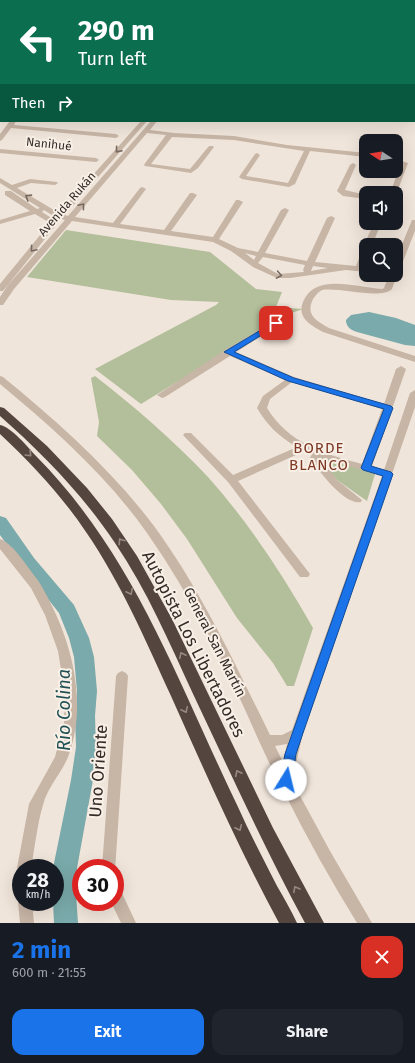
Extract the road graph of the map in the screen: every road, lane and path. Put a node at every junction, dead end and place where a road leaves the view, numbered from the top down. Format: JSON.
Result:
{"nodes":[{"id":1,"x":143,"y":122,"type":"edge"},
{"id":2,"x":153,"y":122,"type":"edge"},
{"id":3,"x":11,"y":124,"type":"edge"},
{"id":4,"x":77,"y":124,"type":"dead end"},
{"id":5,"x":71,"y":132,"type":"junction"},
{"id":6,"x":144,"y":132,"type":"junction"},
{"id":7,"x":170,"y":135,"type":"junction"},
{"id":8,"x":116,"y":136,"type":"dead end"},
{"id":9,"x":0,"y":139,"type":"edge"},
{"id":10,"x":210,"y":147,"type":"dead end"},
{"id":11,"x":67,"y":148,"type":"dead end"},
{"id":12,"x":308,"y":149,"type":"junction"},
{"id":13,"x":0,"y":151,"type":"edge"},
{"id":14,"x":359,"y":154,"type":"edge"},
{"id":15,"x":257,"y":155,"type":"dead end"},
{"id":16,"x":61,"y":156,"type":"junction"},
{"id":17,"x":96,"y":160,"type":"dead end"},
{"id":18,"x":108,"y":162,"type":"junction"},
{"id":19,"x":118,"y":163,"type":"junction"},
{"id":20,"x":353,"y":165,"type":"dead end"},
{"id":21,"x":0,"y":180,"type":"edge"},
{"id":22,"x":55,"y":183,"type":"dead end"},
{"id":23,"x":0,"y":188,"type":"edge"},
{"id":24,"x":12,"y":188,"type":"junction"},
{"id":25,"x":142,"y":189,"type":"dead end"},
{"id":26,"x":193,"y":195,"type":"dead end"},
{"id":27,"x":359,"y":196,"type":"edge"},
{"id":28,"x":239,"y":202,"type":"dead end"},
{"id":29,"x":45,"y":208,"type":"junction"},
{"id":30,"x":285,"y":210,"type":"dead end"},
{"id":31,"x":36,"y":211,"type":"junction"},
{"id":32,"x":331,"y":218,"type":"dead end"},
{"id":33,"x":71,"y":219,"type":"junction"},
{"id":34,"x":57,"y":220,"type":"junction"},
{"id":35,"x":0,"y":222,"type":"edge"},
{"id":36,"x":415,"y":222,"type":"edge"},
{"id":37,"x":116,"y":225,"type":"junction"},
{"id":38,"x":166,"y":233,"type":"junction"},
{"id":39,"x":215,"y":240,"type":"junction"},
{"id":40,"x":234,"y":249,"type":"junction"},
{"id":41,"x":403,"y":252,"type":"edge"},
{"id":42,"x":260,"y":256,"type":"junction"},
{"id":43,"x":309,"y":264,"type":"junction"},
{"id":44,"x":20,"y":265,"type":"junction"},
{"id":45,"x":256,"y":265,"type":"junction"},
{"id":46,"x":28,"y":267,"type":"junction"},
{"id":47,"x":344,"y":268,"type":"junction"},
{"id":48,"x":359,"y":270,"type":"edge"},
{"id":49,"x":305,"y":273,"type":"junction"},
{"id":50,"x":391,"y":282,"type":"edge"},
{"id":51,"x":0,"y":289,"type":"edge"},
{"id":52,"x":0,"y":303,"type":"edge"},
{"id":53,"x":276,"y":323,"type":"dead end"},
{"id":54,"x":228,"y":352,"type":"junction"},
{"id":55,"x":415,"y":359,"type":"edge"},
{"id":56,"x":401,"y":369,"type":"dead end"},
{"id":57,"x":0,"y":379,"type":"edge"},
{"id":58,"x":291,"y":379,"type":"junction"},
{"id":59,"x":415,"y":392,"type":"edge"},
{"id":60,"x":162,"y":395,"type":"dead end"},
{"id":61,"x":388,"y":408,"type":"junction"},
{"id":62,"x":0,"y":410,"type":"edge"},
{"id":63,"x":0,"y":428,"type":"edge"},
{"id":64,"x":188,"y":435,"type":"dead end"},
{"id":65,"x":303,"y":448,"type":"junction"},
{"id":66,"x":317,"y":453,"type":"junction"},
{"id":67,"x":366,"y":468,"type":"junction"},
{"id":68,"x":388,"y":474,"type":"junction"},
{"id":69,"x":232,"y":480,"type":"junction"},
{"id":70,"x":357,"y":500,"type":"dead end"},
{"id":71,"x":0,"y":543,"type":"edge"},
{"id":72,"x":304,"y":574,"type":"dead end"},
{"id":73,"x":122,"y":676,"type":"dead end"},
{"id":74,"x":297,"y":733,"type":"junction"},
{"id":75,"x":265,"y":740,"type":"junction"},
{"id":76,"x":286,"y":780,"type":"junction"},
{"id":77,"x":26,"y":859,"type":"edge"},
{"id":78,"x":110,"y":859,"type":"edge"},
{"id":79,"x":26,"y":911,"type":"edge"},
{"id":80,"x":123,"y":911,"type":"edge"},
{"id":81,"x":27,"y":923,"type":"edge"},
{"id":82,"x":129,"y":923,"type":"edge"},
{"id":83,"x":288,"y":923,"type":"edge"},
{"id":84,"x":315,"y":923,"type":"edge"},
{"id":85,"x":365,"y":923,"type":"edge"}],
"edges":[{"from":1,"to":18,"type":"street","name":"Avenida Rukán","one_way":true},
{"from":2,"to":6,"type":"street","name":"Avenida Rukán"},
{"from":3,"to":5,"type":"street"},
{"from":3,"to":9,"type":"street"},
{"from":4,"to":5,"type":"street"},
{"from":5,"to":8,"type":"street"},
{"from":6,"to":7,"type":"street"},
{"from":6,"to":19,"type":"street","name":"Avenida Rukán"},
{"from":7,"to":10,"type":"street"},
{"from":7,"to":12,"type":"street"},
{"from":11,"to":16,"type":"street"},
{"from":12,"to":14,"type":"street"},
{"from":12,"to":15,"type":"street"},
{"from":13,"to":16,"type":"street","name":"Nanihué"},
{"from":16,"to":17,"type":"street","name":"Nanihué"},
{"from":18,"to":19,"type":"street"},
{"from":18,"to":34,"type":"street","name":"Avenida Rukán"},
{"from":33,"to":19,"type":"street","name":"Avenida Rukán","one_way":true},
{"from":20,"to":27,"type":"street"},
{"from":21,"to":24,"type":"street"},
{"from":22,"to":24,"type":"street"},
{"from":23,"to":31,"type":"street"},
{"from":29,"to":24,"type":"street","one_way":true},
{"from":25,"to":37,"type":"street"},
{"from":26,"to":38,"type":"street"},
{"from":28,"to":39,"type":"street"},
{"from":29,"to":31,"type":"street"},
{"from":29,"to":34,"type":"street"},
{"from":30,"to":42,"type":"street"},
{"from":31,"to":34,"type":"street"},
{"from":31,"to":35,"type":"street"},
{"from":32,"to":43,"type":"street"},
{"from":33,"to":34,"type":"street"},
{"from":33,"to":37,"type":"street"},
{"from":33,"to":46,"type":"street","name":"Avenida Rukán"},
{"from":34,"to":44,"type":"street","name":"Avenida Rukán","one_way":true},
{"from":36,"to":41,"type":"street"},
{"from":37,"to":38,"type":"street"},
{"from":38,"to":39,"type":"street"},
{"from":39,"to":40,"type":"street"},
{"from":40,"to":42,"type":"street"},
{"from":40,"to":45,"type":"street"},
{"from":42,"to":43,"type":"street"},
{"from":42,"to":45,"type":"street"},
{"from":43,"to":47,"type":"street"},
{"from":43,"to":49,"type":"street"},
{"from":44,"to":46,"type":"street"},
{"from":44,"to":51,"type":"street","name":"Avenida Rukán"},
{"from":45,"to":49,"type":"street","one_way":true},
{"from":46,"to":52,"type":"street","name":"Avenida Rukán"},
{"from":47,"to":48,"type":"street"},
{"from":47,"to":49,"type":"street"},
{"from":50,"to":55,"type":"street"},
{"from":53,"to":54,"type":"street"},
{"from":54,"to":58,"type":"street"},
{"from":54,"to":60,"type":"street"},
{"from":56,"to":61,"type":"street"},
{"from":57,"to":75,"type":"street","name":"General San Martín"},
{"from":58,"to":61,"type":"street"},
{"from":58,"to":65,"type":"street"},
{"from":59,"to":68,"type":"street"},
{"from":61,"to":67,"type":"street"},
{"from":84,"to":62,"type":"highway","name":"Autopista Los Libertadores","one_way":true},
{"from":63,"to":83,"type":"highway","one_way":true},
{"from":64,"to":69,"type":"street"},
{"from":65,"to":66,"type":"street"},
{"from":65,"to":69,"type":"street"},
{"from":66,"to":67,"type":"street"},
{"from":66,"to":70,"type":"street"},
{"from":67,"to":68,"type":"street"},
{"from":68,"to":74,"type":"street"},
{"from":69,"to":72,"type":"street"},
{"from":71,"to":77,"type":"street"},
{"from":73,"to":78,"type":"street","name":"Uno Oriente"},
{"from":74,"to":75,"type":"street"},
{"from":74,"to":76,"type":"street"},
{"from":75,"to":76,"type":"street","name":"General San Martín"},
{"from":76,"to":85,"type":"street","name":"General San Martín"},
{"from":79,"to":81,"type":"street"},
{"from":80,"to":82,"type":"street"}]}
